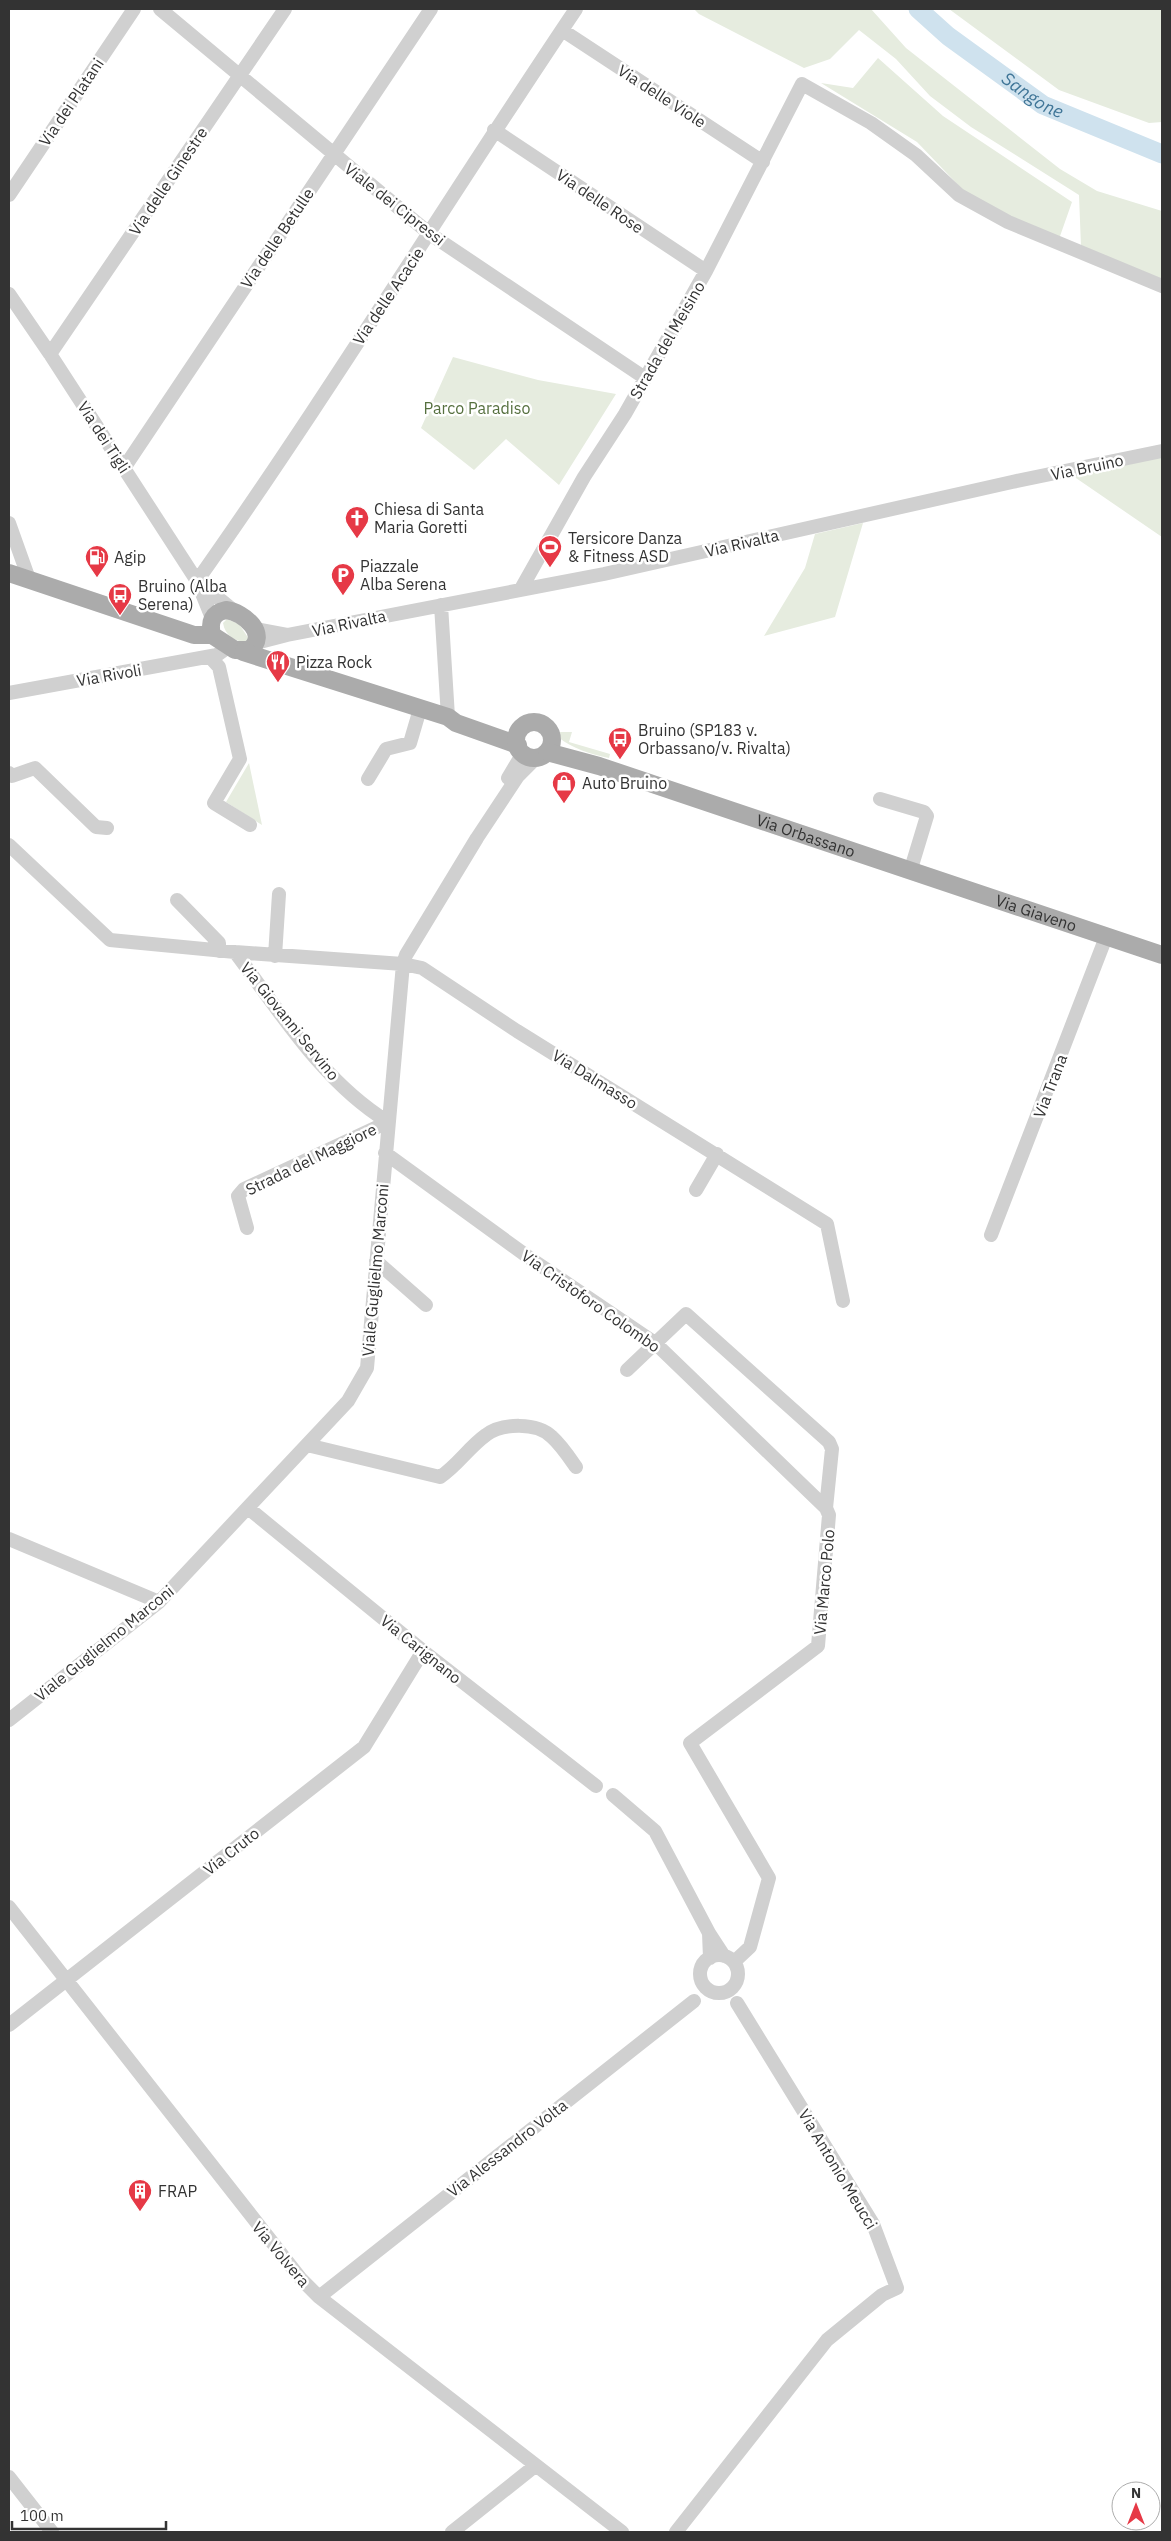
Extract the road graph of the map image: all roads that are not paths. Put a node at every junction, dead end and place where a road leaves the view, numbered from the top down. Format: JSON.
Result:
{"nodes":[{"id":1,"x":134,"y":9,"type":"edge"},
{"id":2,"x":160,"y":9,"type":"edge"},
{"id":3,"x":285,"y":9,"type":"edge"},
{"id":4,"x":431,"y":9,"type":"edge"},
{"id":5,"x":576,"y":9,"type":"edge"},
{"id":6,"x":562,"y":30,"type":"junction"},
{"id":7,"x":239,"y":77,"type":"junction"},
{"id":8,"x":494,"y":130,"type":"junction"},
{"id":9,"x":332,"y":155,"type":"junction"},
{"id":10,"x":763,"y":162,"type":"junction"},
{"id":11,"x":9,"y":195,"type":"edge"},
{"id":12,"x":430,"y":234,"type":"junction"},
{"id":13,"x":706,"y":271,"type":"junction"},
{"id":14,"x":1162,"y":286,"type":"edge"},
{"id":15,"x":9,"y":294,"type":"edge"},
{"id":16,"x":50,"y":354,"type":"junction"},
{"id":17,"x":645,"y":378,"type":"junction"},
{"id":18,"x":1162,"y":452,"type":"edge"},
{"id":19,"x":124,"y":468,"type":"junction"},
{"id":20,"x":1012,"y":482,"type":"joint"},
{"id":21,"x":9,"y":523,"type":"edge"},
{"id":22,"x":9,"y":573,"type":"edge"},
{"id":23,"x":29,"y":579,"type":"junction"},
{"id":24,"x":197,"y":581,"type":"junction"},
{"id":25,"x":521,"y":589,"type":"junction"},
{"id":26,"x":442,"y":605,"type":"junction"},
{"id":27,"x":234,"y":611,"type":"junction"},
{"id":28,"x":212,"y":626,"type":"junction"},
{"id":29,"x":245,"y":643,"type":"junction"},
{"id":30,"x":210,"y":657,"type":"junction"},
{"id":31,"x":9,"y":694,"type":"edge"},
{"id":32,"x":420,"y":709,"type":"junction"},
{"id":33,"x":448,"y":718,"type":"junction"},
{"id":34,"x":533,"y":746,"type":"junction"},
{"id":35,"x":9,"y":773,"type":"edge"},
{"id":36,"x":368,"y":779,"type":"dead end"},
{"id":37,"x":880,"y":800,"type":"dead end"},
{"id":38,"x":250,"y":825,"type":"dead end"},
{"id":39,"x":107,"y":828,"type":"dead end"},
{"id":40,"x":9,"y":845,"type":"edge"},
{"id":41,"x":910,"y":872,"type":"junction"},
{"id":42,"x":279,"y":894,"type":"dead end"},
{"id":43,"x":177,"y":900,"type":"dead end"},
{"id":44,"x":1106,"y":937,"type":"junction"},
{"id":45,"x":219,"y":951,"type":"junction"},
{"id":46,"x":235,"y":952,"type":"junction"},
{"id":47,"x":1162,"y":955,"type":"edge"},
{"id":48,"x":275,"y":956,"type":"junction"},
{"id":49,"x":403,"y":964,"type":"junction"},
{"id":50,"x":388,"y":1122,"type":"junction"},
{"id":51,"x":385,"y":1153,"type":"junction"},
{"id":52,"x":717,"y":1154,"type":"junction"},
{"id":53,"x":696,"y":1190,"type":"dead end"},
{"id":54,"x":247,"y":1228,"type":"dead end"},
{"id":55,"x":991,"y":1234,"type":"dead end"},
{"id":56,"x":376,"y":1261,"type":"junction"},
{"id":57,"x":843,"y":1301,"type":"dead end"},
{"id":58,"x":426,"y":1305,"type":"dead end"},
{"id":59,"x":655,"y":1343,"type":"junction"},
{"id":60,"x":627,"y":1370,"type":"dead end"},
{"id":61,"x":307,"y":1445,"type":"junction"},
{"id":62,"x":576,"y":1467,"type":"dead end"},
{"id":63,"x":248,"y":1508,"type":"junction"},
{"id":64,"x":826,"y":1508,"type":"junction"},
{"id":65,"x":9,"y":1539,"type":"edge"},
{"id":66,"x":159,"y":1602,"type":"junction"},
{"id":67,"x":423,"y":1651,"type":"junction"},
{"id":68,"x":9,"y":1720,"type":"edge"},
{"id":69,"x":596,"y":1786,"type":"dead end"},
{"id":70,"x":613,"y":1795,"type":"dead end"},
{"id":71,"x":9,"y":1907,"type":"edge"},
{"id":72,"x":723,"y":1959,"type":"junction"},
{"id":73,"x":701,"y":1979,"type":"junction"},
{"id":74,"x":66,"y":1980,"type":"junction"},
{"id":75,"x":723,"y":1990,"type":"junction"},
{"id":76,"x":694,"y":2001,"type":"junction"},
{"id":77,"x":9,"y":2026,"type":"edge"},
{"id":78,"x":320,"y":2297,"type":"junction"},
{"id":79,"x":535,"y":2466,"type":"junction"},
{"id":80,"x":9,"y":2477,"type":"edge"},
{"id":81,"x":52,"y":2532,"type":"edge"},
{"id":82,"x":452,"y":2532,"type":"edge"},
{"id":83,"x":622,"y":2532,"type":"edge"},
{"id":84,"x":676,"y":2532,"type":"edge"}],
"edges":[{"from":1,"to":11,"type":"street","name":"Via dei Platani"},
{"from":2,"to":7,"type":"street","name":"Viale dei Cipressi"},
{"from":3,"to":7,"type":"street","name":"Via delle Ginestre"},
{"from":4,"to":9,"type":"street","name":"Via delle Betulle"},
{"from":5,"to":6,"type":"street","name":"Via delle Acacie"},
{"from":6,"to":8,"type":"street","name":"Via delle Acacie"},
{"from":6,"to":10,"type":"street","name":"Via delle Viole"},
{"from":7,"to":9,"type":"street","name":"Viale dei Cipressi"},
{"from":7,"to":16,"type":"street","name":"Via delle Ginestre"},
{"from":8,"to":12,"type":"street","name":"Via delle Acacie"},
{"from":8,"to":13,"type":"street","name":"Via delle Rose"},
{"from":9,"to":12,"type":"street","name":"Viale dei Cipressi"},
{"from":9,"to":19,"type":"street","name":"Via delle Betulle"},
{"from":10,"to":13,"type":"street","name":"Strada del Meisino"},
{"from":10,"to":14,"type":"street","name":"Strada del Meisino"},
{"from":12,"to":17,"type":"street","name":"Viale dei Cipressi"},
{"from":12,"to":24,"type":"street","name":"Via delle Acacie"},
{"from":13,"to":17,"type":"street","name":"Strada del Meisino"},
{"from":15,"to":16,"type":"street","name":"Via dei Tigli"},
{"from":16,"to":19,"type":"street","name":"Via dei Tigli"},
{"from":17,"to":25,"type":"street","name":"Strada del Meisino"},
{"from":18,"to":20,"type":"street","name":"Via Bruino"},
{"from":19,"to":24,"type":"street","name":"Via dei Tigli"},
{"from":20,"to":25,"type":"street","name":"Via Rivalta"},
{"from":21,"to":23,"type":"street"},
{"from":22,"to":23,"type":"main road"},
{"from":23,"to":28,"type":"main road"},
{"from":24,"to":27,"type":"street","name":"Via dei Tigli"},
{"from":24,"to":28,"type":"street","name":"Via dei Tigli"},
{"from":25,"to":26,"type":"street","name":"Via Rivalta"},
{"from":26,"to":29,"type":"street","name":"Via Rivalta"},
{"from":26,"to":33,"type":"street"},
{"from":27,"to":28,"type":"main road"},
{"from":27,"to":29,"type":"main road","name":"Via Orbassano"},
{"from":28,"to":29,"type":"main road","name":"Via Orbassano"},
{"from":28,"to":30,"type":"street"},
{"from":29,"to":30,"type":"street","name":"Via Rivoli"},
{"from":29,"to":32,"type":"main road","name":"Via Orbassano"},
{"from":30,"to":31,"type":"street","name":"Via Rivoli"},
{"from":30,"to":38,"type":"street"},
{"from":32,"to":33,"type":"main road","name":"Via Orbassano"},
{"from":32,"to":36,"type":"street"},
{"from":33,"to":34,"type":"main road","name":"Via Orbassano"},
{"from":34,"to":41,"type":"main road","name":"Via Orbassano"},
{"from":34,"to":49,"type":"street","name":"Viale Guglielmo Marconi"},
{"from":35,"to":39,"type":"street"},
{"from":37,"to":41,"type":"street"},
{"from":40,"to":45,"type":"street","name":"Via Giovanni Servino"},
{"from":41,"to":44,"type":"main road","name":"Via Giaveno"},
{"from":42,"to":48,"type":"street"},
{"from":43,"to":45,"type":"street"},
{"from":44,"to":47,"type":"main road","name":"Via Giaveno"},
{"from":44,"to":55,"type":"street","name":"Via Trana"},
{"from":45,"to":46,"type":"street","name":"Via Giovanni Servino"},
{"from":46,"to":48,"type":"street","name":"Via Dalmasso"},
{"from":46,"to":50,"type":"street","name":"Via Giovanni Servino"},
{"from":48,"to":49,"type":"street","name":"Via Dalmasso"},
{"from":49,"to":50,"type":"street","name":"Viale Guglielmo Marconi"},
{"from":49,"to":52,"type":"street","name":"Via Dalmasso"},
{"from":50,"to":51,"type":"street","name":"Viale Guglielmo Marconi"},
{"from":50,"to":54,"type":"street","name":"Strada del Maggiore"},
{"from":51,"to":56,"type":"street","name":"Viale Guglielmo Marconi"},
{"from":51,"to":59,"type":"street","name":"Via Cristoforo Colombo"},
{"from":52,"to":53,"type":"street"},
{"from":52,"to":57,"type":"street","name":"Via Dalmasso"},
{"from":56,"to":58,"type":"street"},
{"from":56,"to":61,"type":"street","name":"Viale Guglielmo Marconi"},
{"from":59,"to":60,"type":"street","name":"Via Marco Polo"},
{"from":59,"to":64,"type":"street","name":"Via Cristoforo Colombo"},
{"from":59,"to":64,"type":"street","name":"Via Marco Polo"},
{"from":61,"to":62,"type":"street"},
{"from":61,"to":63,"type":"street","name":"Viale Guglielmo Marconi"},
{"from":63,"to":66,"type":"street","name":"Viale Guglielmo Marconi"},
{"from":63,"to":67,"type":"street","name":"Via Carignano"},
{"from":64,"to":72,"type":"street","name":"Via Marco Polo"},
{"from":65,"to":66,"type":"street"},
{"from":66,"to":68,"type":"street","name":"Viale Guglielmo Marconi"},
{"from":67,"to":69,"type":"street","name":"Via Carignano"},
{"from":67,"to":74,"type":"street","name":"Via Cruto"},
{"from":70,"to":72,"type":"street"},
{"from":71,"to":74,"type":"street","name":"Via Volvera"},
{"from":72,"to":73,"type":"street"},
{"from":72,"to":75,"type":"street"},
{"from":73,"to":75,"type":"street"},
{"from":73,"to":76,"type":"street"},
{"from":74,"to":77,"type":"street","name":"Via Cruto"},
{"from":74,"to":78,"type":"street","name":"Via Volvera"},
{"from":75,"to":76,"type":"street","name":"Via Alessandro Volta"},
{"from":75,"to":84,"type":"street","name":"Via Antonio Meucci"},
{"from":76,"to":78,"type":"street","name":"Via Alessandro Volta"},
{"from":78,"to":79,"type":"street","name":"Via Volvera"},
{"from":79,"to":82,"type":"street"},
{"from":79,"to":83,"type":"street","name":"Via Volvera"},
{"from":80,"to":81,"type":"street"}]}
